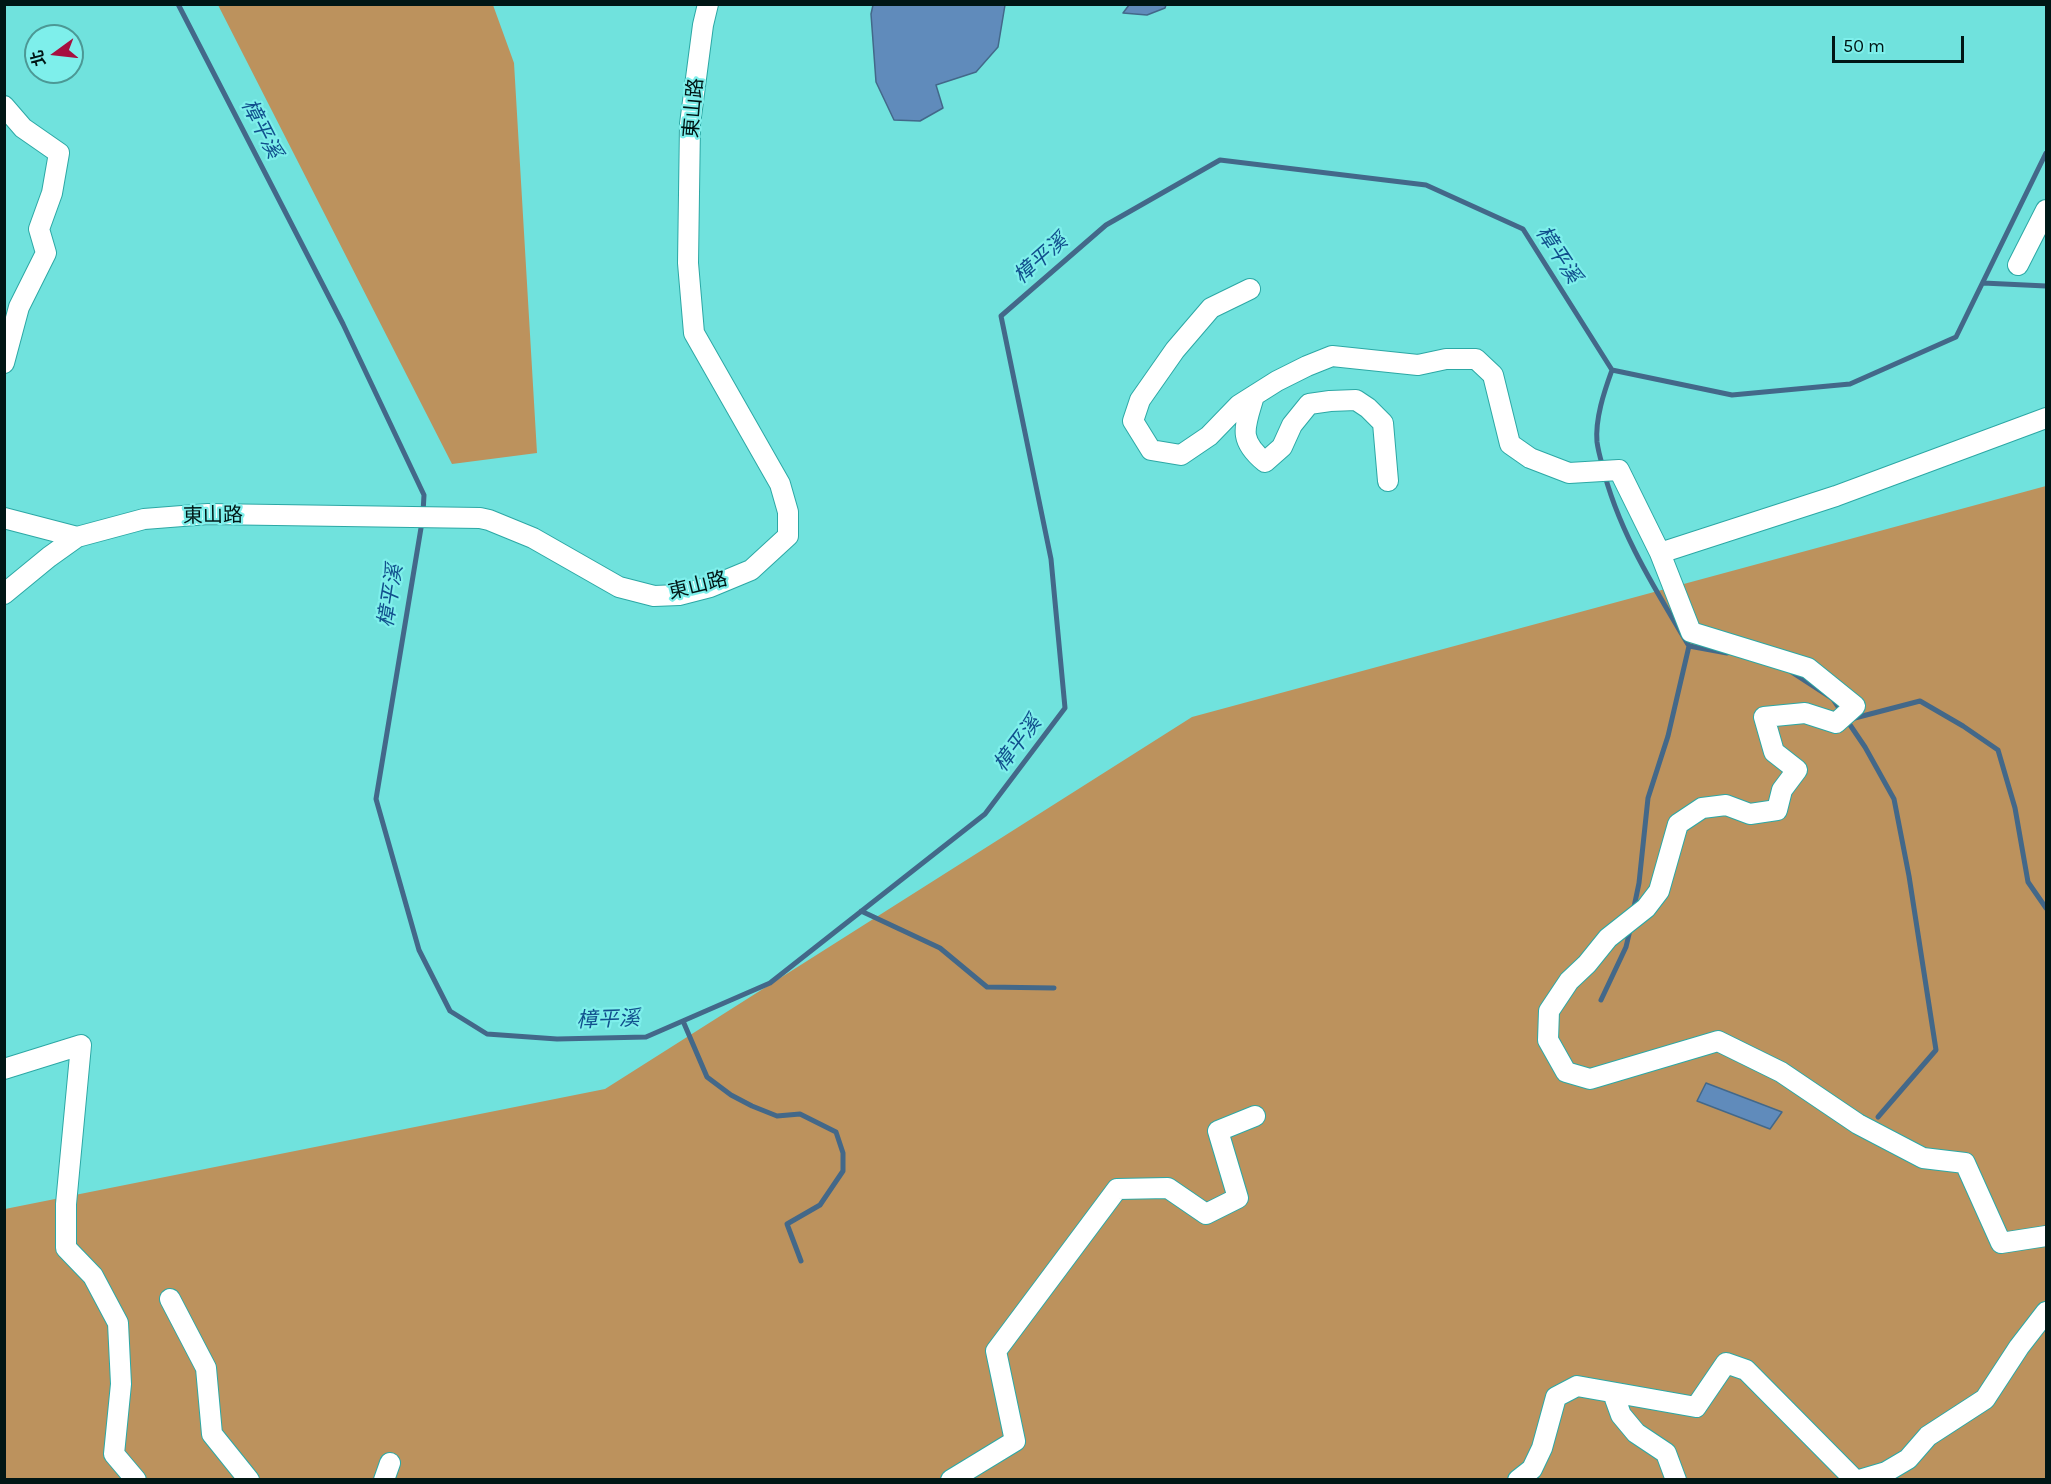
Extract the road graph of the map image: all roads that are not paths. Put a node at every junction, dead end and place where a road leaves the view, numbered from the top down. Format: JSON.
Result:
{"nodes":[{"id":1,"x":708,"y":4,"type":"edge"},
{"id":2,"x":4,"y":106,"type":"edge"},
{"id":3,"x":2046,"y":210,"type":"edge"},
{"id":4,"x":2018,"y":265,"type":"dead end"},
{"id":5,"x":1250,"y":289,"type":"dead end"},
{"id":6,"x":4,"y":363,"type":"edge"},
{"id":7,"x":1254,"y":396,"type":"junction"},
{"id":8,"x":2046,"y":418,"type":"edge"},
{"id":9,"x":1388,"y":481,"type":"dead end"},
{"id":10,"x":4,"y":518,"type":"edge"},
{"id":11,"x":77,"y":537,"type":"junction"},
{"id":12,"x":1659,"y":553,"type":"junction"},
{"id":13,"x":4,"y":594,"type":"edge"},
{"id":14,"x":4,"y":1069,"type":"edge"},
{"id":15,"x":1255,"y":1116,"type":"dead end"},
{"id":16,"x":2046,"y":1236,"type":"edge"},
{"id":17,"x":170,"y":1299,"type":"dead end"},
{"id":18,"x":2046,"y":1312,"type":"edge"},
{"id":19,"x":1613,"y":1393,"type":"junction"},
{"id":20,"x":136,"y":1479,"type":"edge"},
{"id":21,"x":249,"y":1479,"type":"edge"},
{"id":22,"x":951,"y":1479,"type":"edge"},
{"id":23,"x":1518,"y":1479,"type":"edge"},
{"id":24,"x":1676,"y":1479,"type":"edge"},
{"id":25,"x":1857,"y":1479,"type":"edge"}],
"edges":[{"from":1,"to":11,"type":"street","name":"東山路"},
{"from":2,"to":6,"type":"street"},
{"from":3,"to":4,"type":"street"},
{"from":5,"to":7,"type":"street"},
{"from":7,"to":9,"type":"street"},
{"from":7,"to":12,"type":"street"},
{"from":8,"to":12,"type":"street"},
{"from":10,"to":11,"type":"street"},
{"from":11,"to":13,"type":"street","name":"東山路"},
{"from":12,"to":16,"type":"street"},
{"from":14,"to":20,"type":"street"},
{"from":15,"to":22,"type":"street"},
{"from":17,"to":21,"type":"street"},
{"from":18,"to":25,"type":"street"},
{"from":19,"to":23,"type":"street"},
{"from":19,"to":24,"type":"street"},
{"from":19,"to":25,"type":"street"}]}
